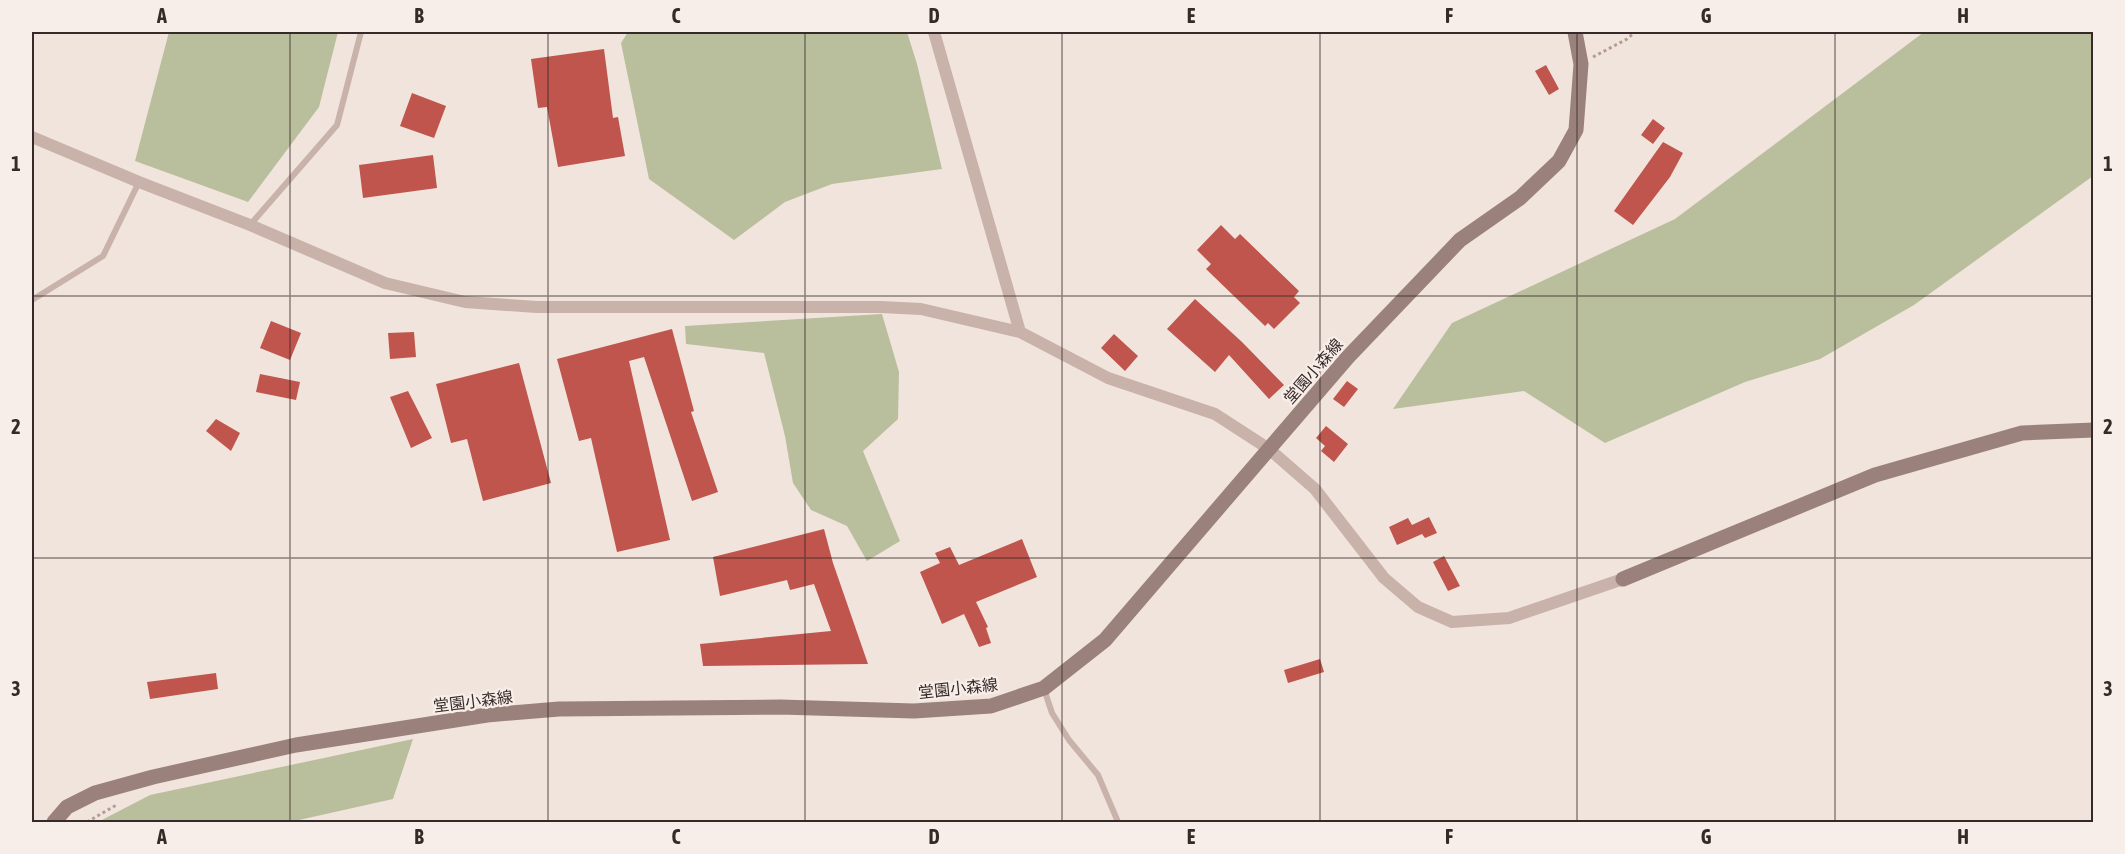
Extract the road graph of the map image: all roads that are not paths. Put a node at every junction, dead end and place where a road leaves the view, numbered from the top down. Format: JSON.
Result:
{"nodes":[{"id":1,"x":361,"y":32,"type":"edge"},
{"id":2,"x":934,"y":32,"type":"edge"},
{"id":3,"x":1575,"y":32,"type":"edge"},
{"id":4,"x":32,"y":137,"type":"edge"},
{"id":5,"x":139,"y":182,"type":"junction"},
{"id":6,"x":250,"y":225,"type":"junction"},
{"id":7,"x":32,"y":300,"type":"edge"},
{"id":8,"x":1020,"y":332,"type":"junction"},
{"id":9,"x":2094,"y":430,"type":"edge"},
{"id":10,"x":1269,"y":449,"type":"junction"},
{"id":11,"x":1623,"y":579,"type":"joint"},
{"id":12,"x":1044,"y":688,"type":"junction"},
{"id":13,"x":54,"y":822,"type":"edge"},
{"id":14,"x":1118,"y":822,"type":"edge"}],
"edges":[{"from":1,"to":6,"type":"lane"},
{"from":2,"to":8,"type":"street"},
{"from":3,"to":10,"type":"main road","name":"堂園小森線"},
{"from":4,"to":5,"type":"street"},
{"from":5,"to":6,"type":"street"},
{"from":5,"to":7,"type":"lane"},
{"from":6,"to":8,"type":"street"},
{"from":8,"to":10,"type":"street"},
{"from":9,"to":11,"type":"main road"},
{"from":10,"to":11,"type":"street"},
{"from":10,"to":12,"type":"main road","name":"堂園小森線"},
{"from":12,"to":13,"type":"main road","name":"堂園小森線"},
{"from":12,"to":14,"type":"lane"}]}
